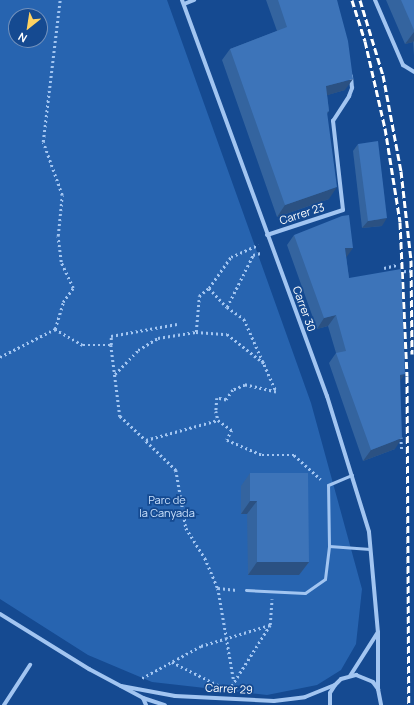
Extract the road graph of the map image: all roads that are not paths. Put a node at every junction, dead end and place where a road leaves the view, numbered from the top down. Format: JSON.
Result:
{"nodes":[{"id":1,"x":194,"y":0,"type":"edge"},
{"id":2,"x":375,"y":0,"type":"edge"},
{"id":3,"x":183,"y":2,"type":"edge"},
{"id":4,"x":350,"y":67,"type":"edge"},
{"id":5,"x":414,"y":72,"type":"edge"},
{"id":6,"x":267,"y":235,"type":"junction"},
{"id":7,"x":352,"y":475,"type":"junction"},
{"id":8,"x":329,"y":546,"type":"junction"},
{"id":9,"x":370,"y":549,"type":"junction"},
{"id":10,"x":246,"y":590,"type":"road end"},
{"id":11,"x":0,"y":614,"type":"edge"},
{"id":12,"x":378,"y":632,"type":"junction"},
{"id":13,"x":30,"y":665,"type":"dead end"},
{"id":14,"x":350,"y":676,"type":"junction"},
{"id":15,"x":335,"y":685,"type":"junction"},
{"id":16,"x":121,"y":686,"type":"junction"},
{"id":17,"x":378,"y":689,"type":"junction"},
{"id":18,"x":143,"y":698,"type":"junction"},
{"id":19,"x":4,"y":705,"type":"edge"},
{"id":20,"x":146,"y":705,"type":"edge"},
{"id":21,"x":165,"y":705,"type":"edge"},
{"id":22,"x":330,"y":705,"type":"edge"},
{"id":23,"x":381,"y":705,"type":"edge"}],
"edges":[{"from":1,"to":3,"type":"street"},
{"from":2,"to":5,"type":"street"},
{"from":3,"to":6,"type":"street","name":"Carrer 30"},
{"from":4,"to":6,"type":"street","name":"Carrer 23"},
{"from":6,"to":7,"type":"street","name":"Carrer 30"},
{"from":7,"to":8,"type":"lane"},
{"from":7,"to":9,"type":"street","name":"Carrer 30"},
{"from":8,"to":9,"type":"lane"},
{"from":8,"to":10,"type":"lane"},
{"from":9,"to":12,"type":"street","name":"Carrer 30"},
{"from":11,"to":16,"type":"street","name":"Carrer 29"},
{"from":12,"to":14,"type":"street"},
{"from":12,"to":17,"type":"street","name":"Carrer 30"},
{"from":13,"to":19,"type":"street"},
{"from":14,"to":15,"type":"street","name":"Carrer 29"},
{"from":14,"to":17,"type":"street"},
{"from":15,"to":16,"type":"street","name":"Carrer 29"},
{"from":15,"to":22,"type":"street"},
{"from":16,"to":18,"type":"street","name":"Carrer 29"},
{"from":17,"to":23,"type":"street","name":"Carrer 30"},
{"from":18,"to":20,"type":"street"},
{"from":18,"to":21,"type":"street","name":"Carrer 29"}]}
